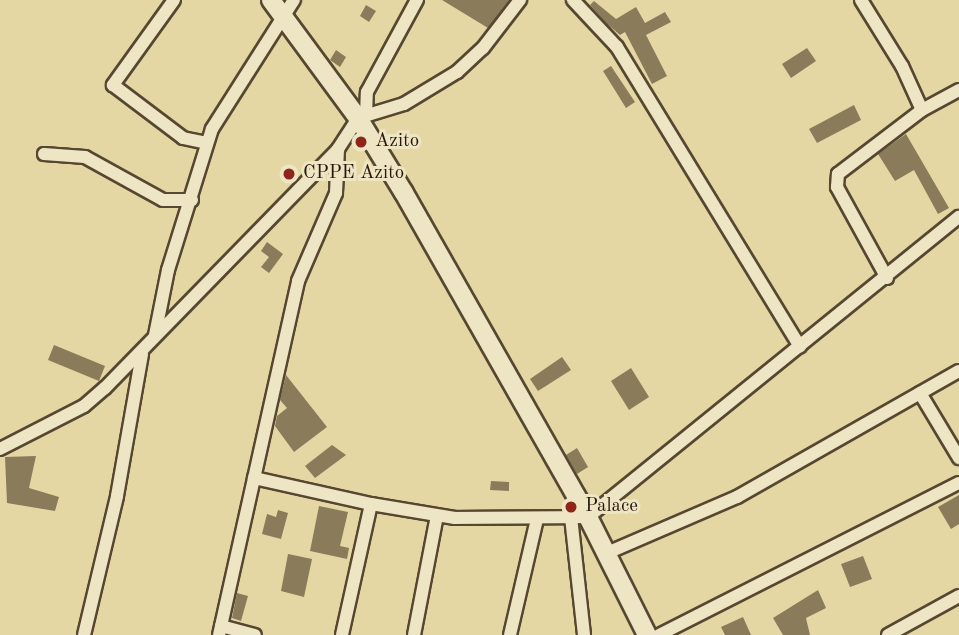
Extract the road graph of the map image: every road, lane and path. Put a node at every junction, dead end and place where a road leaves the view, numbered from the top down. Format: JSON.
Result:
{"nodes":[{"id":1,"x":174,"y":0,"type":"edge"},
{"id":2,"x":271,"y":0,"type":"edge"},
{"id":3,"x":294,"y":0,"type":"edge"},
{"id":4,"x":418,"y":0,"type":"edge"},
{"id":5,"x":520,"y":0,"type":"edge"},
{"id":6,"x":573,"y":0,"type":"edge"},
{"id":7,"x":861,"y":0,"type":"edge"},
{"id":8,"x":285,"y":18,"type":"junction"},
{"id":9,"x":959,"y":90,"type":"edge"},
{"id":10,"x":922,"y":110,"type":"junction"},
{"id":11,"x":362,"y":117,"type":"junction"},
{"id":12,"x":206,"y":143,"type":"junction"},
{"id":13,"x":338,"y":149,"type":"junction"},
{"id":14,"x":44,"y":154,"type":"dead end"},
{"id":15,"x":192,"y":200,"type":"junction"},
{"id":16,"x":959,"y":218,"type":"edge"},
{"id":17,"x":887,"y":278,"type":"junction"},
{"id":18,"x":155,"y":335,"type":"junction"},
{"id":19,"x":800,"y":347,"type":"junction"},
{"id":20,"x":142,"y":354,"type":"junction"},
{"id":21,"x":959,"y":372,"type":"edge"},
{"id":22,"x":920,"y":393,"type":"junction"},
{"id":23,"x":0,"y":449,"type":"edge"},
{"id":24,"x":959,"y":458,"type":"edge"},
{"id":25,"x":254,"y":478,"type":"junction"},
{"id":26,"x":959,"y":483,"type":"edge"},
{"id":27,"x":371,"y":503,"type":"junction"},
{"id":28,"x":437,"y":516,"type":"junction"},
{"id":29,"x":580,"y":517,"type":"junction"},
{"id":30,"x":537,"y":519,"type":"junction"},
{"id":31,"x":607,"y":553,"type":"junction"},
{"id":32,"x":959,"y":596,"type":"edge"},
{"id":33,"x":220,"y":630,"type":"edge"},
{"id":34,"x":84,"y":635,"type":"edge"},
{"id":35,"x":255,"y":635,"type":"edge"},
{"id":36,"x":342,"y":635,"type":"edge"},
{"id":37,"x":414,"y":635,"type":"edge"},
{"id":38,"x":510,"y":635,"type":"edge"},
{"id":39,"x":584,"y":635,"type":"edge"},
{"id":40,"x":646,"y":635,"type":"edge"},
{"id":41,"x":659,"y":635,"type":"edge"},
{"id":42,"x":888,"y":635,"type":"edge"}],
"edges":[{"from":1,"to":12,"type":"street"},
{"from":2,"to":8,"type":"street"},
{"from":3,"to":8,"type":"street"},
{"from":4,"to":11,"type":"street"},
{"from":5,"to":11,"type":"street"},
{"from":6,"to":19,"type":"street"},
{"from":7,"to":10,"type":"street"},
{"from":8,"to":11,"type":"street"},
{"from":8,"to":12,"type":"street"},
{"from":9,"to":10,"type":"street"},
{"from":10,"to":17,"type":"street"},
{"from":11,"to":13,"type":"street"},
{"from":11,"to":29,"type":"street"},
{"from":12,"to":15,"type":"street"},
{"from":13,"to":18,"type":"street"},
{"from":13,"to":25,"type":"street"},
{"from":14,"to":15,"type":"street"},
{"from":15,"to":18,"type":"street"},
{"from":16,"to":17,"type":"street"},
{"from":17,"to":19,"type":"street"},
{"from":18,"to":20,"type":"street"},
{"from":19,"to":29,"type":"street"},
{"from":20,"to":23,"type":"street"},
{"from":20,"to":34,"type":"street"},
{"from":21,"to":22,"type":"street"},
{"from":22,"to":24,"type":"street"},
{"from":22,"to":31,"type":"street"},
{"from":25,"to":27,"type":"street"},
{"from":25,"to":33,"type":"street"},
{"from":26,"to":41,"type":"street"},
{"from":27,"to":28,"type":"street"},
{"from":27,"to":36,"type":"street"},
{"from":28,"to":30,"type":"street"},
{"from":28,"to":37,"type":"street"},
{"from":29,"to":30,"type":"street"},
{"from":29,"to":31,"type":"street"},
{"from":29,"to":39,"type":"street"},
{"from":30,"to":38,"type":"street"},
{"from":31,"to":40,"type":"street"},
{"from":32,"to":42,"type":"street"},
{"from":33,"to":35,"type":"street"}]}
